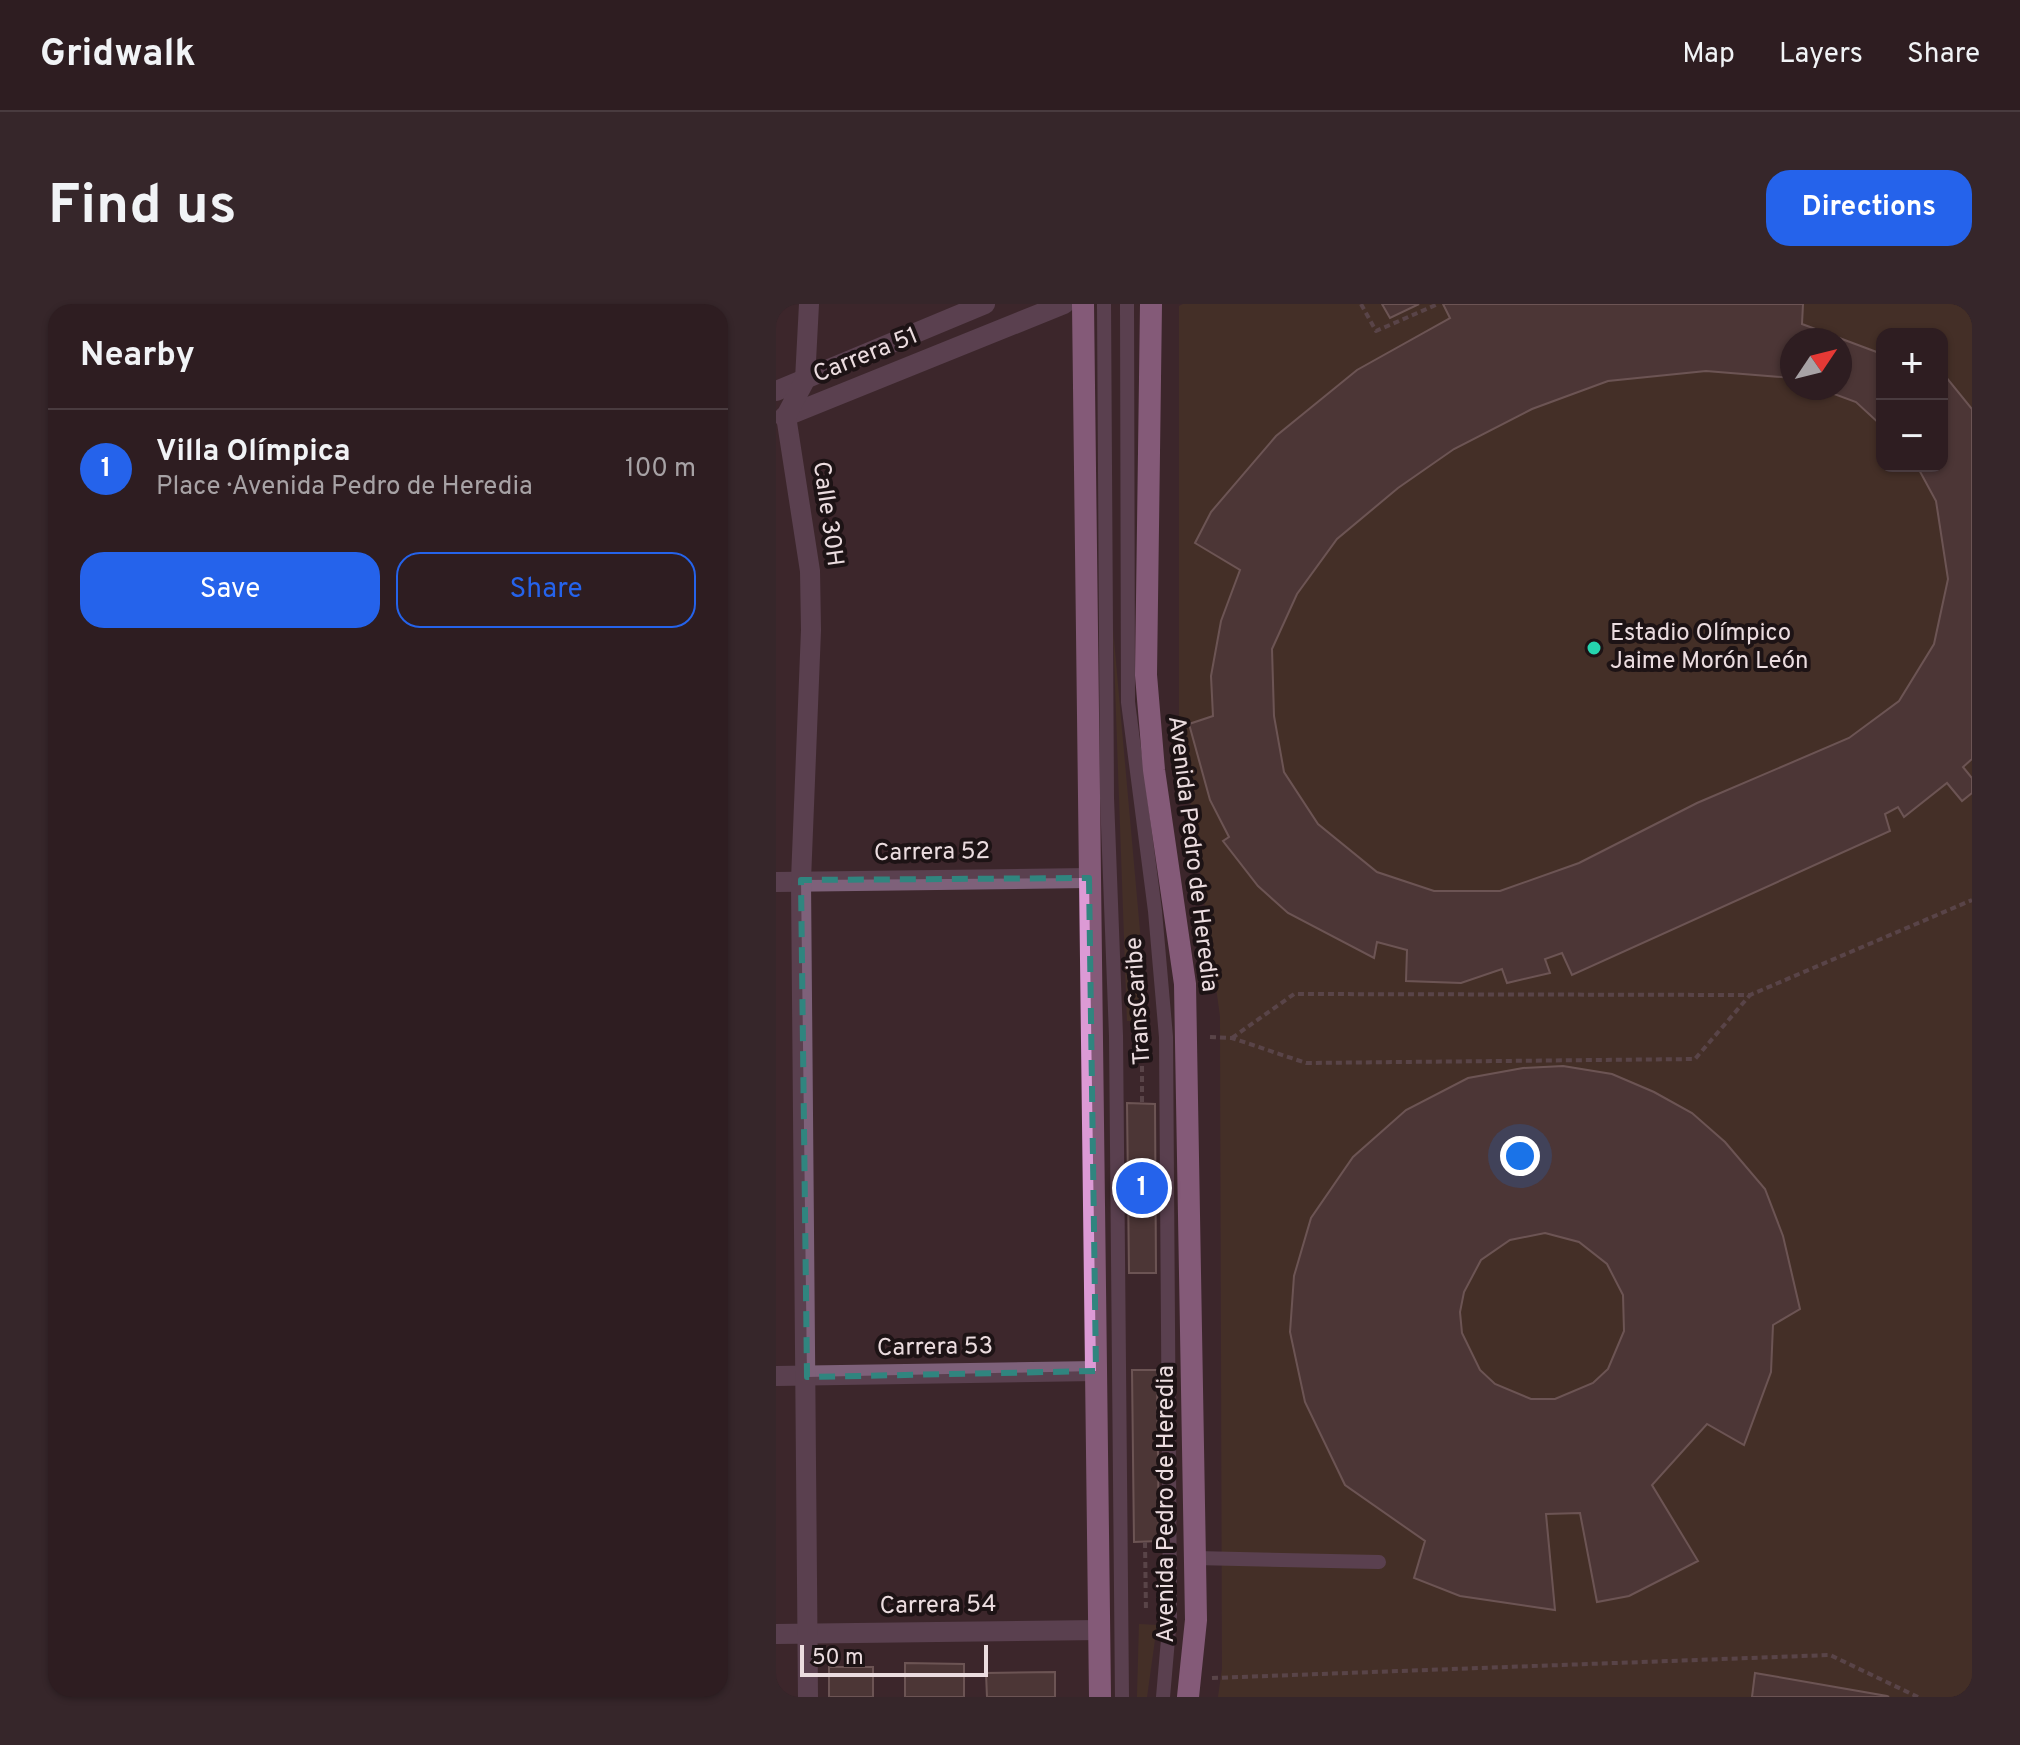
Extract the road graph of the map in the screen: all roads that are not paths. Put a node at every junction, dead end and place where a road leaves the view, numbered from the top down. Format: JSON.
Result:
{"nodes":[{"id":1,"x":809,"y":304,"type":"edge"},
{"id":2,"x":985,"y":304,"type":"edge"},
{"id":3,"x":1064,"y":304,"type":"edge"},
{"id":4,"x":1083,"y":304,"type":"edge"},
{"id":5,"x":1104,"y":304,"type":"edge"},
{"id":6,"x":1127,"y":304,"type":"edge"},
{"id":7,"x":1151,"y":304,"type":"edge"},
{"id":8,"x":805,"y":380,"type":"junction"},
{"id":9,"x":776,"y":391,"type":"edge"},
{"id":10,"x":781,"y":418,"type":"edge"},
{"id":11,"x":1089,"y":878,"type":"junction"},
{"id":12,"x":801,"y":880,"type":"junction"},
{"id":13,"x":776,"y":882,"type":"edge"},
{"id":14,"x":1096,"y":1371,"type":"junction"},
{"id":15,"x":776,"y":1376,"type":"edge"},
{"id":16,"x":807,"y":1377,"type":"junction"},
{"id":17,"x":1195,"y":1558,"type":"junction"},
{"id":18,"x":1379,"y":1562,"type":"dead end"},
{"id":19,"x":1100,"y":1630,"type":"junction"},
{"id":20,"x":776,"y":1634,"type":"edge"},
{"id":21,"x":805,"y":1634,"type":"junction"},
{"id":22,"x":808,"y":1697,"type":"edge"},
{"id":23,"x":1100,"y":1697,"type":"edge"},
{"id":24,"x":1122,"y":1697,"type":"edge"},
{"id":25,"x":1163,"y":1697,"type":"edge"},
{"id":26,"x":1188,"y":1697,"type":"edge"}],
"edges":[{"from":1,"to":8,"type":"street"},
{"from":2,"to":8,"type":"street","name":"Carrera 51"},
{"from":3,"to":10,"type":"street","name":"Carrera 51"},
{"from":4,"to":11,"type":"highway"},
{"from":5,"to":24,"type":"lane","name":"TransCaribe"},
{"from":6,"to":25,"type":"lane","name":"TransCaribe"},
{"from":7,"to":17,"type":"highway","name":"Avenida Pedro de Heredia"},
{"from":8,"to":9,"type":"street","name":"Carrera 51"},
{"from":8,"to":10,"type":"street"},
{"from":10,"to":12,"type":"street","name":"Calle 30H"},
{"from":11,"to":12,"type":"street","name":"Carrera 52"},
{"from":11,"to":14,"type":"highway"},
{"from":12,"to":13,"type":"street","name":"Carrera 52"},
{"from":12,"to":16,"type":"street","name":"Calle 30H"},
{"from":14,"to":16,"type":"street","name":"Carrera 53"},
{"from":14,"to":19,"type":"highway"},
{"from":15,"to":16,"type":"street","name":"Carrera 53"},
{"from":16,"to":21,"type":"street","name":"Calle 30H"},
{"from":17,"to":18,"type":"lane"},
{"from":17,"to":26,"type":"highway","name":"Avenida Pedro de Heredia"},
{"from":19,"to":21,"type":"street","name":"Carrera 54"},
{"from":19,"to":23,"type":"highway"},
{"from":20,"to":21,"type":"street","name":"Carrera 54"},
{"from":21,"to":22,"type":"street","name":"Calle 30H"}]}
